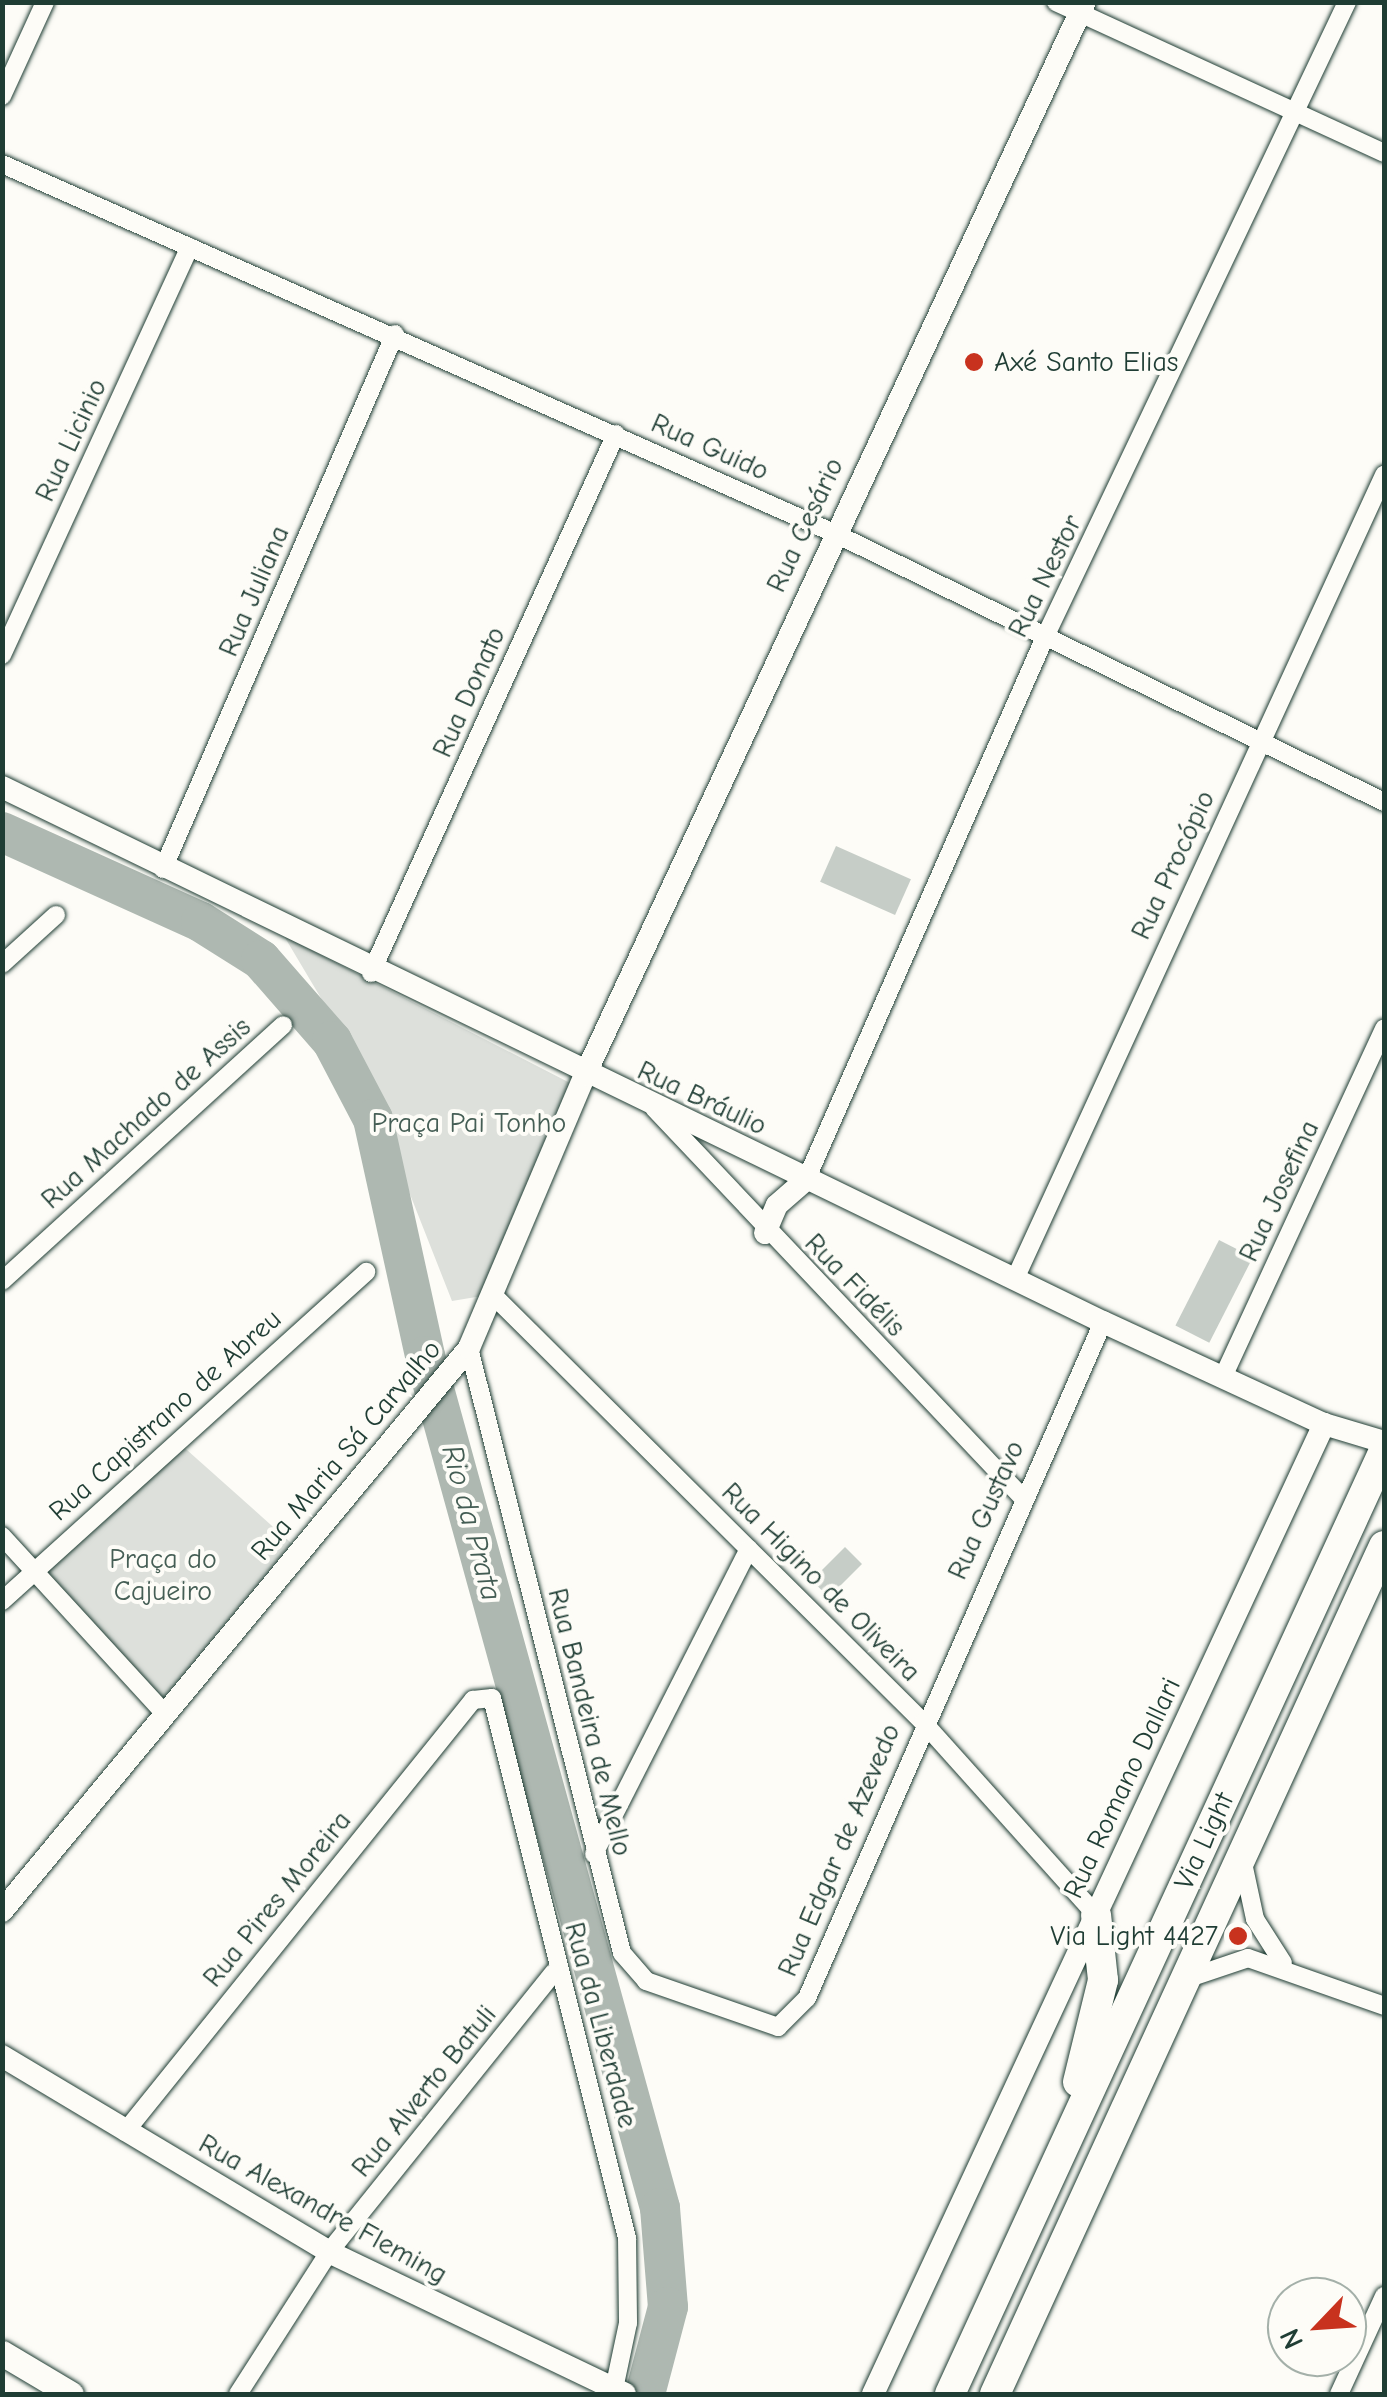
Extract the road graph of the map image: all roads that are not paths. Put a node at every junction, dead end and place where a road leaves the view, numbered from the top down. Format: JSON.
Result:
{"nodes":[{"id":1,"x":45,"y":2,"type":"edge"},
{"id":2,"x":1056,"y":2,"type":"edge"},
{"id":3,"x":1347,"y":2,"type":"edge"},
{"id":4,"x":1082,"y":8,"type":"edge"},
{"id":5,"x":2,"y":96,"type":"edge"},
{"id":6,"x":1298,"y":114,"type":"junction"},
{"id":7,"x":1384,"y":152,"type":"edge"},
{"id":8,"x":2,"y":164,"type":"edge"},
{"id":9,"x":190,"y":247,"type":"junction"},
{"id":10,"x":395,"y":334,"type":"junction"},
{"id":11,"x":616,"y":434,"type":"junction"},
{"id":12,"x":1384,"y":476,"type":"edge"},
{"id":13,"x":834,"y":533,"type":"junction"},
{"id":14,"x":1045,"y":638,"type":"junction"},
{"id":15,"x":2,"y":655,"type":"edge"},
{"id":16,"x":1259,"y":743,"type":"junction"},
{"id":17,"x":2,"y":787,"type":"edge"},
{"id":18,"x":1384,"y":802,"type":"edge"},
{"id":19,"x":163,"y":870,"type":"junction"},
{"id":20,"x":56,"y":916,"type":"dead end"},
{"id":21,"x":2,"y":964,"type":"edge"},
{"id":22,"x":371,"y":973,"type":"junction"},
{"id":23,"x":283,"y":1026,"type":"dead end"},
{"id":24,"x":1384,"y":1028,"type":"edge"},
{"id":25,"x":585,"y":1075,"type":"junction"},
{"id":26,"x":654,"y":1108,"type":"junction"},
{"id":27,"x":806,"y":1180,"type":"junction"},
{"id":28,"x":766,"y":1233,"type":"junction"},
{"id":29,"x":366,"y":1272,"type":"dead end"},
{"id":30,"x":1015,"y":1279,"type":"junction"},
{"id":31,"x":2,"y":1282,"type":"edge"},
{"id":32,"x":497,"y":1298,"type":"junction"},
{"id":33,"x":1103,"y":1322,"type":"junction"},
{"id":34,"x":469,"y":1348,"type":"junction"},
{"id":35,"x":1223,"y":1377,"type":"junction"},
{"id":36,"x":1324,"y":1424,"type":"junction"},
{"id":37,"x":1384,"y":1442,"type":"edge"},
{"id":38,"x":1380,"y":1461,"type":"edge"},
{"id":39,"x":1022,"y":1496,"type":"junction"},
{"id":40,"x":2,"y":1536,"type":"edge"},
{"id":41,"x":1384,"y":1546,"type":"edge"},
{"id":42,"x":749,"y":1550,"type":"junction"},
{"id":43,"x":34,"y":1572,"type":"junction"},
{"id":44,"x":2,"y":1601,"type":"edge"},
{"id":45,"x":473,"y":1700,"type":"joint"},
{"id":46,"x":166,"y":1715,"type":"junction"},
{"id":47,"x":923,"y":1722,"type":"junction"},
{"id":48,"x":594,"y":1854,"type":"junction"},
{"id":49,"x":1242,"y":1856,"type":"junction"},
{"id":50,"x":2,"y":1911,"type":"edge"},
{"id":51,"x":1096,"y":1915,"type":"junction"},
{"id":52,"x":1283,"y":1963,"type":"junction"},
{"id":53,"x":554,"y":1972,"type":"junction"},
{"id":54,"x":1181,"y":1983,"type":"junction"},
{"id":55,"x":1384,"y":2006,"type":"edge"},
{"id":56,"x":759,"y":2028,"type":"joint"},
{"id":57,"x":2,"y":2056,"type":"edge"},
{"id":58,"x":125,"y":2132,"type":"junction"},
{"id":59,"x":1062,"y":2150,"type":"junction"},
{"id":60,"x":329,"y":2252,"type":"junction"},
{"id":61,"x":1384,"y":2296,"type":"edge"},
{"id":62,"x":1378,"y":2329,"type":"edge"},
{"id":63,"x":4,"y":2356,"type":"edge"},
{"id":64,"x":619,"y":2392,"type":"edge"},
{"id":65,"x":71,"y":2394,"type":"edge"},
{"id":66,"x":238,"y":2394,"type":"edge"},
{"id":67,"x":873,"y":2394,"type":"edge"},
{"id":68,"x":950,"y":2394,"type":"edge"},
{"id":69,"x":994,"y":2394,"type":"edge"},
{"id":70,"x":1339,"y":2394,"type":"edge"}],
"edges":[{"from":1,"to":5,"type":"street"},
{"from":2,"to":4,"type":"street"},
{"from":3,"to":6,"type":"street","name":"Rua Nestor"},
{"from":4,"to":6,"type":"street"},
{"from":4,"to":13,"type":"street","name":"Rua Cesário"},
{"from":6,"to":7,"type":"street"},
{"from":6,"to":14,"type":"street","name":"Rua Nestor"},
{"from":8,"to":9,"type":"street","name":"Rua Guido"},
{"from":9,"to":10,"type":"street","name":"Rua Guido"},
{"from":9,"to":15,"type":"street","name":"Rua Licinio"},
{"from":10,"to":11,"type":"street","name":"Rua Guido"},
{"from":10,"to":19,"type":"street","name":"Rua Juliana"},
{"from":11,"to":13,"type":"street","name":"Rua Guido"},
{"from":11,"to":22,"type":"street","name":"Rua Donato"},
{"from":12,"to":16,"type":"street","name":"Rua Procópio"},
{"from":13,"to":14,"type":"street","name":"Rua Guido"},
{"from":13,"to":25,"type":"street","name":"Rua Cesário"},
{"from":14,"to":16,"type":"street","name":"Rua Guido"},
{"from":14,"to":27,"type":"street","name":"Rua Nestor"},
{"from":16,"to":18,"type":"street","name":"Rua Guido"},
{"from":16,"to":30,"type":"street","name":"Rua Procópio"},
{"from":17,"to":19,"type":"street","name":"Rua Bráulio"},
{"from":19,"to":22,"type":"street","name":"Rua Bráulio"},
{"from":20,"to":21,"type":"street"},
{"from":22,"to":25,"type":"street","name":"Rua Bráulio"},
{"from":23,"to":31,"type":"street","name":"Rua Machado de Assis"},
{"from":24,"to":35,"type":"street","name":"Rua Josefina"},
{"from":25,"to":26,"type":"street","name":"Rua Bráulio"},
{"from":25,"to":32,"type":"street","name":"Rua Maria Sá Carvalho"},
{"from":26,"to":27,"type":"street","name":"Rua Bráulio"},
{"from":26,"to":28,"type":"street","name":"Rua Fidélis"},
{"from":27,"to":28,"type":"street"},
{"from":27,"to":30,"type":"street","name":"Rua Bráulio"},
{"from":28,"to":39,"type":"street","name":"Rua Fidélis"},
{"from":29,"to":43,"type":"street","name":"Rua Capistrano de Abreu"},
{"from":30,"to":33,"type":"street","name":"Rua Bráulio"},
{"from":32,"to":34,"type":"street","name":"Rua Maria Sá Carvalho"},
{"from":32,"to":42,"type":"street","name":"Rua Higino de Oliveira"},
{"from":33,"to":35,"type":"street","name":"Rua Bráulio"},
{"from":33,"to":39,"type":"street","name":"Rua Gustavo"},
{"from":34,"to":46,"type":"street","name":"Rua Maria Sá Carvalho"},
{"from":34,"to":48,"type":"street","name":"Rua Bandeira de Mello"},
{"from":35,"to":36,"type":"street","name":"Rua Bráulio"},
{"from":36,"to":37,"type":"street","name":"Rua Bráulio"},
{"from":36,"to":51,"type":"street","name":"Rua Romano Dallari"},
{"from":38,"to":59,"type":"main road","name":"Via Light"},
{"from":39,"to":47,"type":"street","name":"Rua Gustavo"},
{"from":40,"to":43,"type":"street"},
{"from":41,"to":49,"type":"main road","name":"Via Light"},
{"from":42,"to":47,"type":"street","name":"Rua Higino de Oliveira"},
{"from":42,"to":48,"type":"street"},
{"from":43,"to":44,"type":"street","name":"Rua Capistrano de Abreu"},
{"from":43,"to":46,"type":"street"},
{"from":45,"to":53,"type":"street","name":"Rua da Liberdade"},
{"from":45,"to":58,"type":"street","name":"Rua Pires Moreira"},
{"from":46,"to":50,"type":"street","name":"Rua Maria Sá Carvalho"},
{"from":47,"to":51,"type":"street","name":"Rua Higino de Oliveira"},
{"from":47,"to":56,"type":"street","name":"Rua Edgar de Azevedo"},
{"from":48,"to":56,"type":"street","name":"Rua Bandeira de Mello"},
{"from":49,"to":52,"type":"street"},
{"from":49,"to":54,"type":"main road","name":"Via Light"},
{"from":51,"to":59,"type":"main road"},
{"from":51,"to":67,"type":"street","name":"Rua Romano Dallari"},
{"from":52,"to":54,"type":"street"},
{"from":52,"to":55,"type":"street"},
{"from":53,"to":60,"type":"street","name":"Rua Alverto Batuli"},
{"from":53,"to":64,"type":"street","name":"Rua da Liberdade"},
{"from":54,"to":69,"type":"main road","name":"Via Light"},
{"from":57,"to":58,"type":"street","name":"Rua Alexandre Fleming"},
{"from":58,"to":60,"type":"street","name":"Rua Alexandre Fleming"},
{"from":59,"to":68,"type":"main road","name":"Via Light"},
{"from":60,"to":64,"type":"street","name":"Rua Alexandre Fleming"},
{"from":60,"to":66,"type":"street","name":"Rua Alverto Batuli"},
{"from":61,"to":62,"type":"street"},
{"from":62,"to":70,"type":"street"},
{"from":63,"to":65,"type":"main road"}]}
